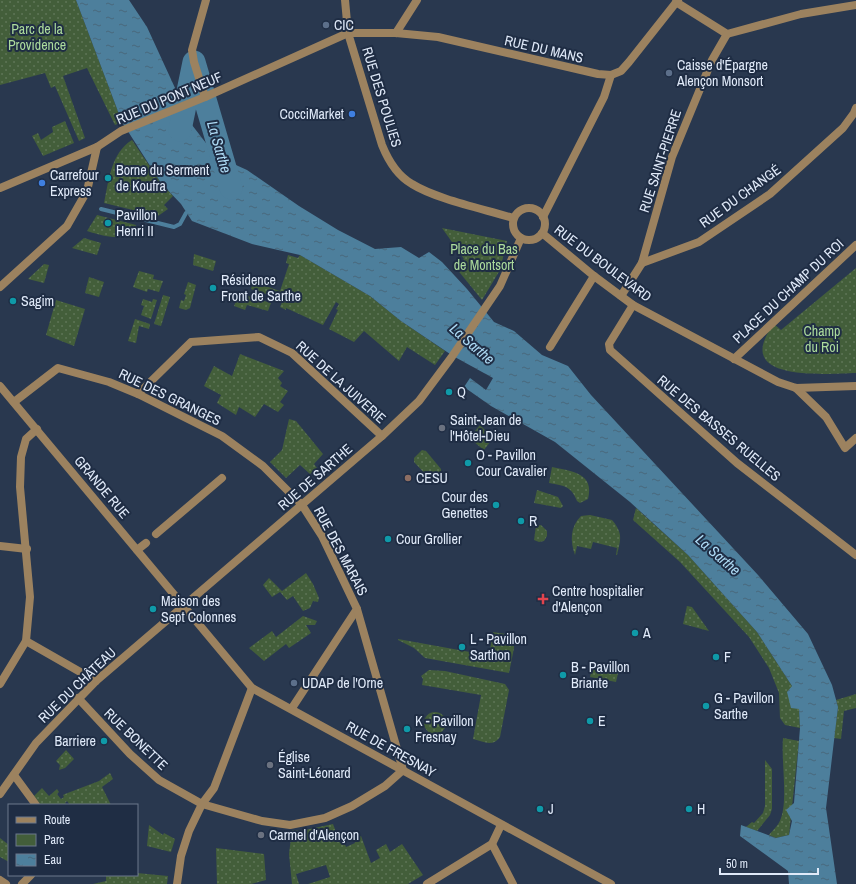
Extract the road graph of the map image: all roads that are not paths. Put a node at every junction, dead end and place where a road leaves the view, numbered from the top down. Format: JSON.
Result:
{"nodes":[{"id":1,"x":206,"y":0,"type":"edge"},
{"id":2,"x":344,"y":0,"type":"edge"},
{"id":3,"x":417,"y":0,"type":"edge"},
{"id":4,"x":677,"y":1,"type":"edge"},
{"id":5,"x":856,"y":5,"type":"edge"},
{"id":6,"x":396,"y":32,"type":"junction"},
{"id":7,"x":348,"y":33,"type":"junction"},
{"id":8,"x":727,"y":34,"type":"junction"},
{"id":9,"x":611,"y":75,"type":"junction"},
{"id":10,"x":205,"y":97,"type":"junction"},
{"id":11,"x":855,"y":112,"type":"edge"},
{"id":12,"x":97,"y":147,"type":"junction"},
{"id":13,"x":0,"y":188,"type":"edge"},
{"id":14,"x":543,"y":217,"type":"junction"},
{"id":15,"x":513,"y":218,"type":"junction"},
{"id":16,"x":542,"y":233,"type":"junction"},
{"id":17,"x":521,"y":238,"type":"junction"},
{"id":18,"x":856,"y":245,"type":"edge"},
{"id":19,"x":642,"y":263,"type":"junction"},
{"id":20,"x":594,"y":276,"type":"junction"},
{"id":21,"x":0,"y":287,"type":"edge"},
{"id":22,"x":621,"y":296,"type":"junction"},
{"id":23,"x":633,"y":305,"type":"junction"},
{"id":24,"x":550,"y":347,"type":"dead end"},
{"id":25,"x":734,"y":359,"type":"junction"},
{"id":26,"x":0,"y":386,"type":"edge"},
{"id":27,"x":856,"y":386,"type":"edge"},
{"id":28,"x":796,"y":388,"type":"junction"},
{"id":29,"x":138,"y":394,"type":"junction"},
{"id":30,"x":14,"y":402,"type":"junction"},
{"id":31,"x":37,"y":429,"type":"junction"},
{"id":32,"x":382,"y":436,"type":"junction"},
{"id":33,"x":856,"y":438,"type":"edge"},
{"id":34,"x":222,"y":478,"type":"dead end"},
{"id":35,"x":302,"y":505,"type":"junction"},
{"id":36,"x":156,"y":534,"type":"dead end"},
{"id":37,"x":146,"y":543,"type":"dead end"},
{"id":38,"x":0,"y":546,"type":"edge"},
{"id":39,"x":27,"y":549,"type":"junction"},
{"id":40,"x":137,"y":550,"type":"junction"},
{"id":41,"x":856,"y":555,"type":"edge"},
{"id":42,"x":183,"y":605,"type":"junction"},
{"id":43,"x":357,"y":609,"type":"junction"},
{"id":44,"x":26,"y":641,"type":"junction"},
{"id":45,"x":96,"y":681,"type":"junction"},
{"id":46,"x":0,"y":684,"type":"edge"},
{"id":47,"x":252,"y":688,"type":"junction"},
{"id":48,"x":78,"y":698,"type":"junction"},
{"id":49,"x":292,"y":708,"type":"junction"},
{"id":50,"x":403,"y":770,"type":"junction"},
{"id":51,"x":14,"y":775,"type":"junction"},
{"id":52,"x":0,"y":794,"type":"edge"},
{"id":53,"x":35,"y":804,"type":"edge"},
{"id":54,"x":202,"y":804,"type":"junction"},
{"id":55,"x":501,"y":825,"type":"junction"},
{"id":56,"x":492,"y":844,"type":"junction"},
{"id":57,"x":30,"y":876,"type":"edge"},
{"id":58,"x":0,"y":880,"type":"edge"},
{"id":59,"x":6,"y":884,"type":"edge"},
{"id":60,"x":22,"y":884,"type":"edge"},
{"id":61,"x":178,"y":884,"type":"edge"},
{"id":62,"x":428,"y":884,"type":"edge"},
{"id":63,"x":513,"y":884,"type":"edge"},
{"id":64,"x":611,"y":884,"type":"edge"}],
"edges":[{"from":1,"to":10,"type":"street"},
{"from":2,"to":7,"type":"street","name":"RUE DES POULIES"},
{"from":3,"to":6,"type":"street"},
{"from":4,"to":8,"type":"street"},
{"from":4,"to":9,"type":"street"},
{"from":5,"to":8,"type":"street"},
{"from":6,"to":7,"type":"street","name":"RUE DU MANS"},
{"from":6,"to":9,"type":"street","name":"RUE DU MANS"},
{"from":7,"to":10,"type":"street","name":"RUE DU PONT NEUF"},
{"from":7,"to":15,"type":"street","name":"RUE DES POULIES"},
{"from":8,"to":19,"type":"street","name":"RUE SAINT-PIERRE"},
{"from":9,"to":14,"type":"street"},
{"from":10,"to":12,"type":"street","name":"RUE DU PONT NEUF"},
{"from":11,"to":19,"type":"street","name":"RUE DU CHANGÉ"},
{"from":12,"to":13,"type":"street","name":"RUE DU PONT NEUF"},
{"from":12,"to":21,"type":"street"},
{"from":14,"to":15,"type":"street"},
{"from":14,"to":16,"type":"street"},
{"from":15,"to":17,"type":"street"},
{"from":16,"to":17,"type":"street"},
{"from":16,"to":20,"type":"street","name":"RUE DU BOULEVARD"},
{"from":17,"to":32,"type":"street","name":"RUE DE SARTHE"},
{"from":18,"to":25,"type":"street","name":"PLACE DU CHAMP DU ROI"},
{"from":19,"to":22,"type":"street","name":"RUE SAINT-PIERRE"},
{"from":20,"to":22,"type":"street","name":"RUE DU BOULEVARD"},
{"from":20,"to":24,"type":"street"},
{"from":22,"to":23,"type":"street","name":"RUE DU BOULEVARD"},
{"from":23,"to":25,"type":"street","name":"RUE DU BOULEVARD"},
{"from":23,"to":41,"type":"street","name":"RUE DES BASSES RUELLES"},
{"from":25,"to":28,"type":"street","name":"PLACE DU CHAMP DU ROI"},
{"from":26,"to":30,"type":"street","name":"GRANDE RUE"},
{"from":27,"to":28,"type":"street","name":"PLACE DU CHAMP DU ROI"},
{"from":28,"to":33,"type":"street","name":"PLACE DU CHAMP DU ROI"},
{"from":29,"to":30,"type":"street","name":"RUE DES GRANGES"},
{"from":29,"to":32,"type":"street","name":"RUE DE LA JUIVERIE"},
{"from":29,"to":35,"type":"street","name":"RUE DES GRANGES"},
{"from":30,"to":31,"type":"street","name":"GRANDE RUE"},
{"from":31,"to":39,"type":"street"},
{"from":31,"to":40,"type":"street","name":"GRANDE RUE"},
{"from":32,"to":35,"type":"street","name":"RUE DE SARTHE"},
{"from":34,"to":36,"type":"street"},
{"from":35,"to":42,"type":"street","name":"RUE DE SARTHE"},
{"from":35,"to":43,"type":"street","name":"RUE DES MARAIS"},
{"from":37,"to":40,"type":"street"},
{"from":38,"to":39,"type":"street"},
{"from":39,"to":44,"type":"street"},
{"from":40,"to":42,"type":"street","name":"GRANDE RUE"},
{"from":42,"to":45,"type":"street","name":"RUE DU CHÂTEAU"},
{"from":42,"to":47,"type":"street","name":"RUE DE FRESNAY"},
{"from":43,"to":49,"type":"street","name":"RUE DES MARAIS"},
{"from":43,"to":50,"type":"street"},
{"from":44,"to":45,"type":"street"},
{"from":44,"to":46,"type":"street"},
{"from":45,"to":48,"type":"street","name":"RUE DU CHÂTEAU"},
{"from":47,"to":49,"type":"street","name":"RUE DE FRESNAY"},
{"from":47,"to":54,"type":"street"},
{"from":48,"to":51,"type":"street","name":"RUE DU CHÂTEAU"},
{"from":48,"to":54,"type":"street","name":"RUE BONETTE"},
{"from":49,"to":50,"type":"street","name":"RUE DE FRESNAY"},
{"from":50,"to":54,"type":"street","name":"RUE BONETTE"},
{"from":50,"to":55,"type":"street","name":"RUE DE FRESNAY"},
{"from":51,"to":52,"type":"street","name":"RUE DU CHÂTEAU"},
{"from":51,"to":53,"type":"street"},
{"from":54,"to":61,"type":"street"},
{"from":55,"to":56,"type":"street"},
{"from":55,"to":64,"type":"street","name":"RUE DE FRESNAY"},
{"from":56,"to":62,"type":"street"},
{"from":56,"to":63,"type":"street"},
{"from":57,"to":60,"type":"street"},
{"from":58,"to":59,"type":"street"}]}
